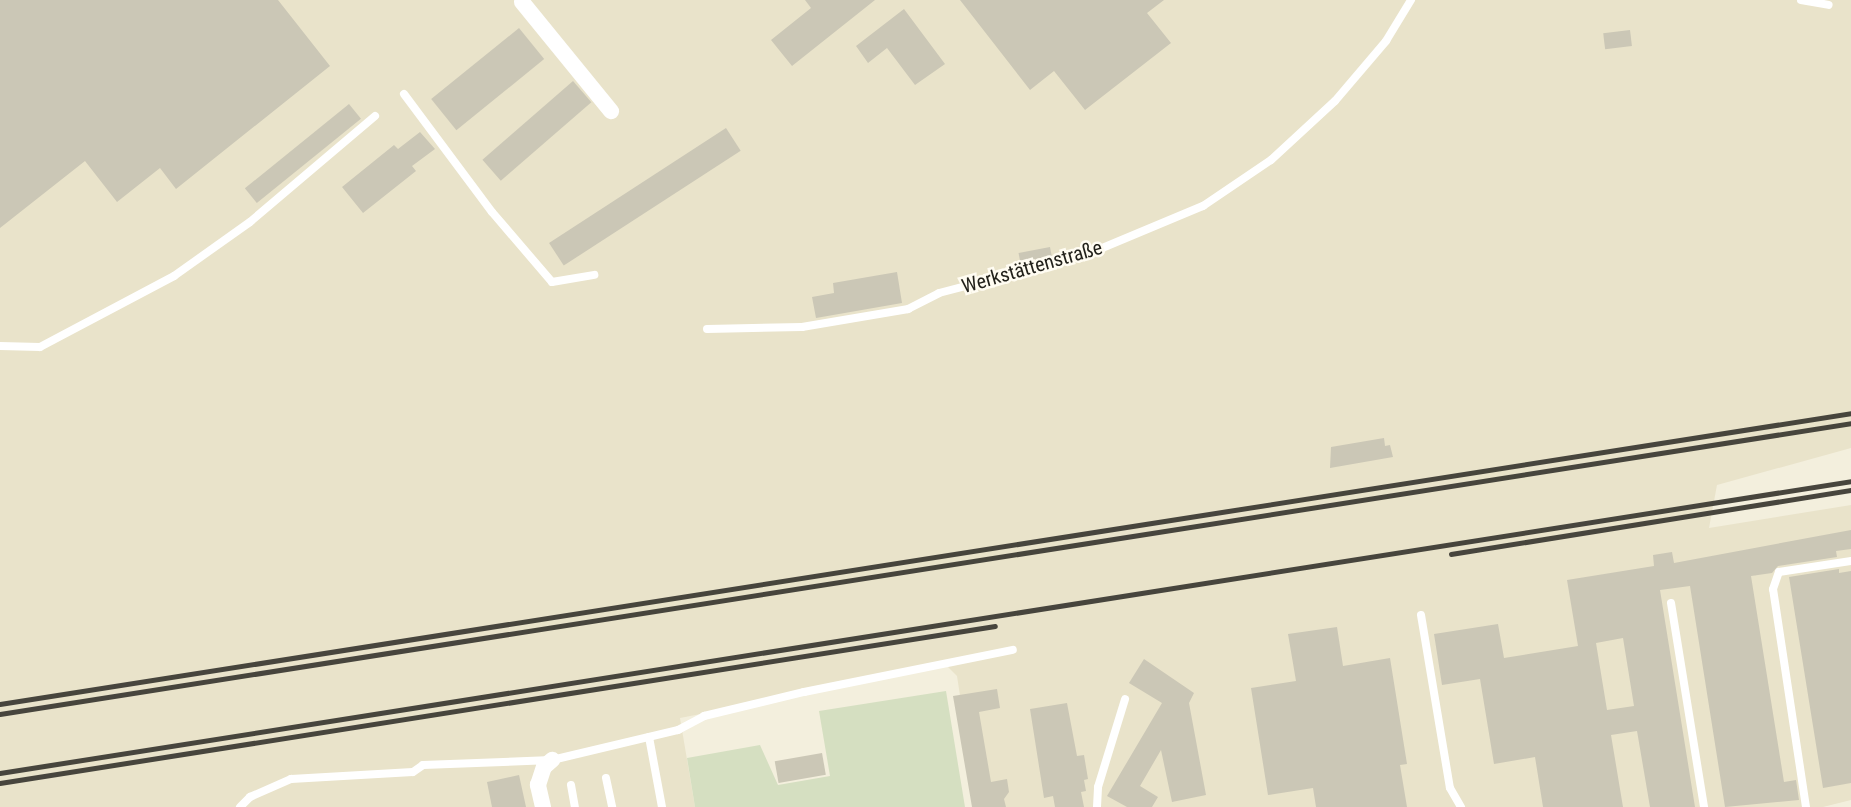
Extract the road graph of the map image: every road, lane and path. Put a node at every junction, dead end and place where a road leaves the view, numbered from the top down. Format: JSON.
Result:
{"nodes":[{"id":1,"x":1411,"y":0,"type":"edge"},
{"id":2,"x":1801,"y":0,"type":"edge"},
{"id":3,"x":522,"y":2,"type":"dead end"},
{"id":4,"x":1829,"y":5,"type":"dead end"},
{"id":5,"x":404,"y":94,"type":"dead end"},
{"id":6,"x":611,"y":111,"type":"dead end"},
{"id":7,"x":375,"y":116,"type":"dead end"},
{"id":8,"x":594,"y":275,"type":"dead end"},
{"id":9,"x":707,"y":329,"type":"dead end"},
{"id":10,"x":0,"y":346,"type":"edge"},
{"id":11,"x":1851,"y":561,"type":"edge"},
{"id":12,"x":1671,"y":603,"type":"dead end"},
{"id":13,"x":1421,"y":615,"type":"dead end"},
{"id":14,"x":1013,"y":650,"type":"dead end"},
{"id":15,"x":1125,"y":699,"type":"dead end"},
{"id":16,"x":649,"y":736,"type":"junction"},
{"id":17,"x":552,"y":760,"type":"junction"},
{"id":18,"x":606,"y":778,"type":"dead end"},
{"id":19,"x":571,"y":785,"type":"dead end"},
{"id":20,"x":240,"y":807,"type":"edge"},
{"id":21,"x":543,"y":807,"type":"edge"},
{"id":22,"x":575,"y":807,"type":"edge"},
{"id":23,"x":612,"y":807,"type":"edge"},
{"id":24,"x":662,"y":807,"type":"edge"},
{"id":25,"x":1097,"y":807,"type":"edge"},
{"id":26,"x":1461,"y":807,"type":"edge"},
{"id":27,"x":1704,"y":807,"type":"edge"},
{"id":28,"x":1806,"y":807,"type":"edge"}],
"edges":[{"from":1,"to":9,"type":"lane","name":"Werkstättenstraße"},
{"from":2,"to":4,"type":"lane"},
{"from":3,"to":6,"type":"street"},
{"from":5,"to":8,"type":"lane"},
{"from":7,"to":10,"type":"lane"},
{"from":11,"to":28,"type":"lane"},
{"from":12,"to":27,"type":"lane"},
{"from":13,"to":26,"type":"lane"},
{"from":14,"to":16,"type":"lane"},
{"from":15,"to":25,"type":"lane"},
{"from":16,"to":17,"type":"lane"},
{"from":16,"to":24,"type":"lane"},
{"from":17,"to":20,"type":"lane"},
{"from":17,"to":21,"type":"street"},
{"from":18,"to":23,"type":"lane"},
{"from":19,"to":22,"type":"lane"}]}
